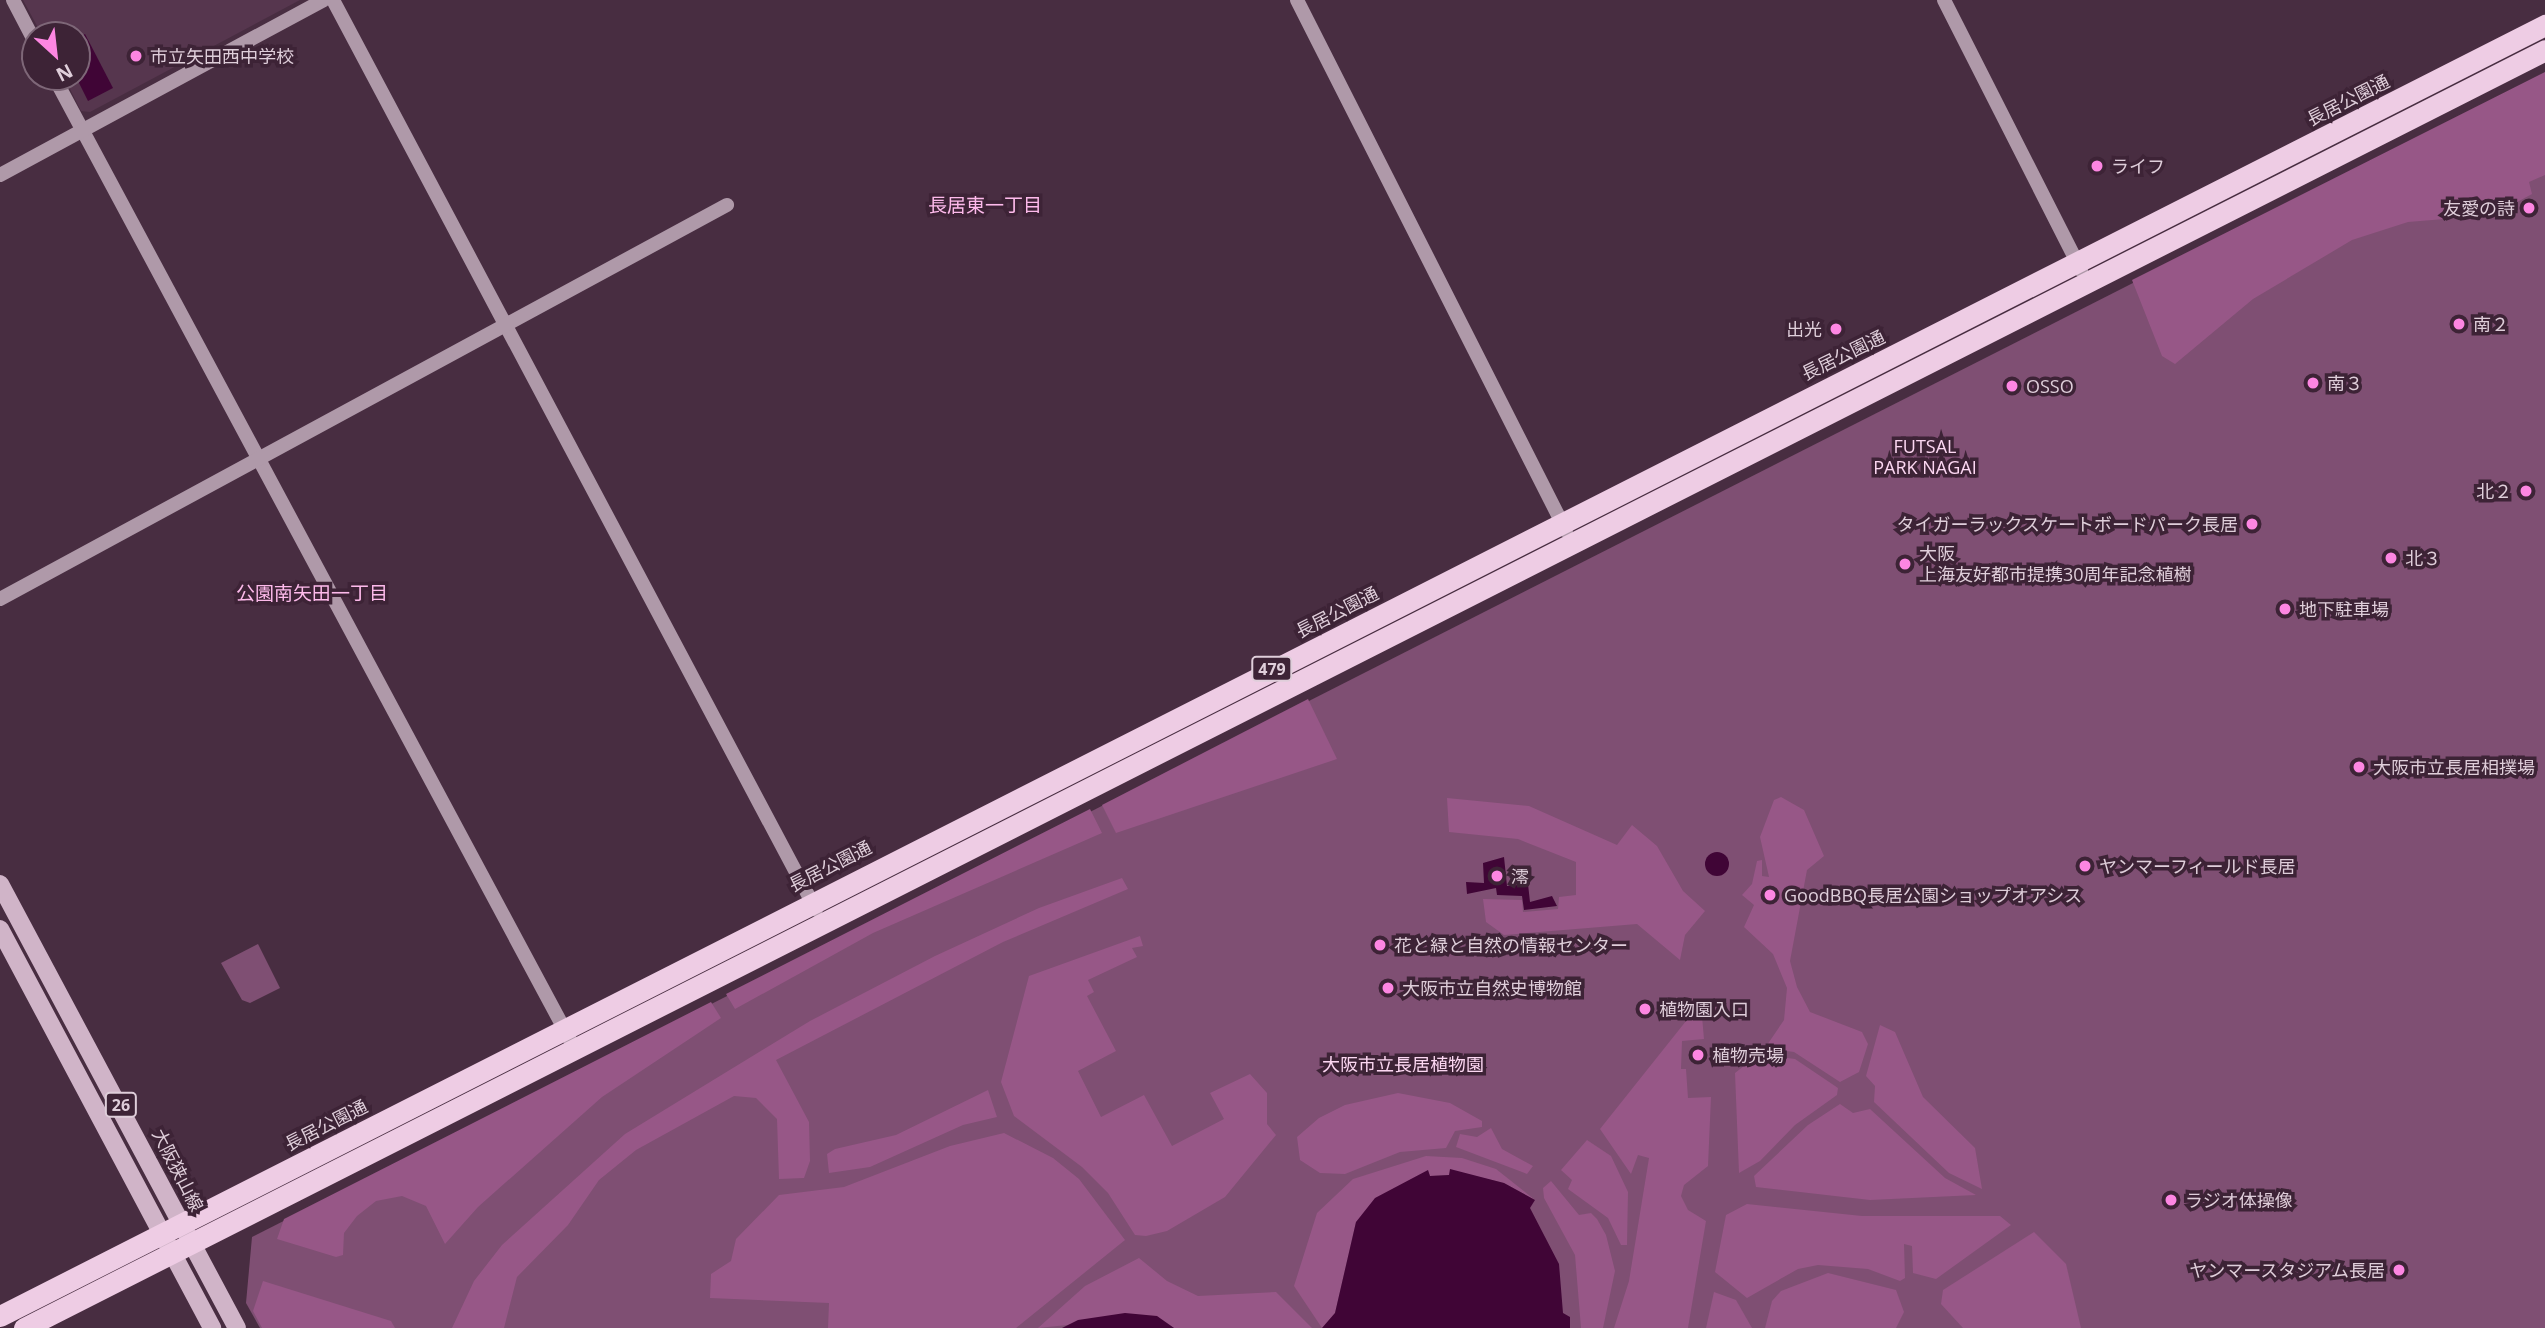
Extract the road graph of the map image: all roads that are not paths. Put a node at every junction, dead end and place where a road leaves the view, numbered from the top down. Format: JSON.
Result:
{"nodes":[{"id":1,"x":13,"y":0,"type":"edge"},
{"id":2,"x":324,"y":0,"type":"edge"},
{"id":3,"x":333,"y":0,"type":"edge"},
{"id":4,"x":1297,"y":0,"type":"edge"},
{"id":5,"x":1944,"y":0,"type":"edge"},
{"id":6,"x":24,"y":21,"type":"edge"},
{"id":7,"x":2545,"y":25,"type":"edge"},
{"id":8,"x":2545,"y":50,"type":"edge"},
{"id":9,"x":62,"y":91,"type":"edge"},
{"id":10,"x":83,"y":131,"type":"junction"},
{"id":11,"x":0,"y":175,"type":"edge"},
{"id":12,"x":727,"y":205,"type":"dead end"},
{"id":13,"x":2082,"y":272,"type":"junction"},
{"id":14,"x":505,"y":325,"type":"junction"},
{"id":15,"x":258,"y":458,"type":"junction"},
{"id":16,"x":1567,"y":533,"type":"junction"},
{"id":17,"x":0,"y":599,"type":"edge"},
{"id":18,"x":0,"y":884,"type":"edge"},
{"id":19,"x":811,"y":901,"type":"junction"},
{"id":20,"x":821,"y":921,"type":"junction"},
{"id":21,"x":0,"y":929,"type":"edge"},
{"id":22,"x":569,"y":1038,"type":"junction"},
{"id":23,"x":186,"y":1233,"type":"junction"},
{"id":24,"x":166,"y":1243,"type":"junction"},
{"id":25,"x":0,"y":1317,"type":"edge"},
{"id":26,"x":23,"y":1328,"type":"edge"},
{"id":27,"x":212,"y":1328,"type":"edge"},
{"id":28,"x":237,"y":1328,"type":"edge"}],
"edges":[{"from":1,"to":6,"type":"street"},
{"from":2,"to":10,"type":"street"},
{"from":3,"to":14,"type":"street"},
{"from":4,"to":16,"type":"street"},
{"from":5,"to":13,"type":"street"},
{"from":7,"to":13,"type":"highway","name":"長居公園通","number":"479"},
{"from":8,"to":13,"type":"highway","name":"長居公園通","number":"479"},
{"from":9,"to":10,"type":"street"},
{"from":10,"to":11,"type":"street"},
{"from":10,"to":15,"type":"street"},
{"from":12,"to":14,"type":"street"},
{"from":13,"to":16,"type":"highway","name":"長居公園通","number":"479"},
{"from":14,"to":15,"type":"street"},
{"from":14,"to":19,"type":"street"},
{"from":15,"to":17,"type":"street"},
{"from":15,"to":22,"type":"street"},
{"from":16,"to":19,"type":"highway","name":"長居公園通","number":"479"},
{"from":16,"to":20,"type":"highway","name":"長居公園通","number":"479"},
{"from":18,"to":23,"type":"main road","name":"大阪狭山線","number":"26"},
{"from":19,"to":20,"type":"street"},
{"from":19,"to":22,"type":"highway","name":"長居公園通","number":"479"},
{"from":20,"to":22,"type":"highway","name":"長居公園通","number":"479"},
{"from":21,"to":24,"type":"main road","number":"26"},
{"from":22,"to":23,"type":"highway","name":"長居公園通","number":"479"},
{"from":23,"to":24,"type":"highway","name":"長居公園通","number":"479"},
{"from":23,"to":28,"type":"main road","name":"大阪狭山線","number":"26"},
{"from":24,"to":25,"type":"highway","name":"長居公園通","number":"479"},
{"from":24,"to":26,"type":"highway","name":"長居公園通","number":"479"},
{"from":24,"to":27,"type":"main road","number":"26"}]}
